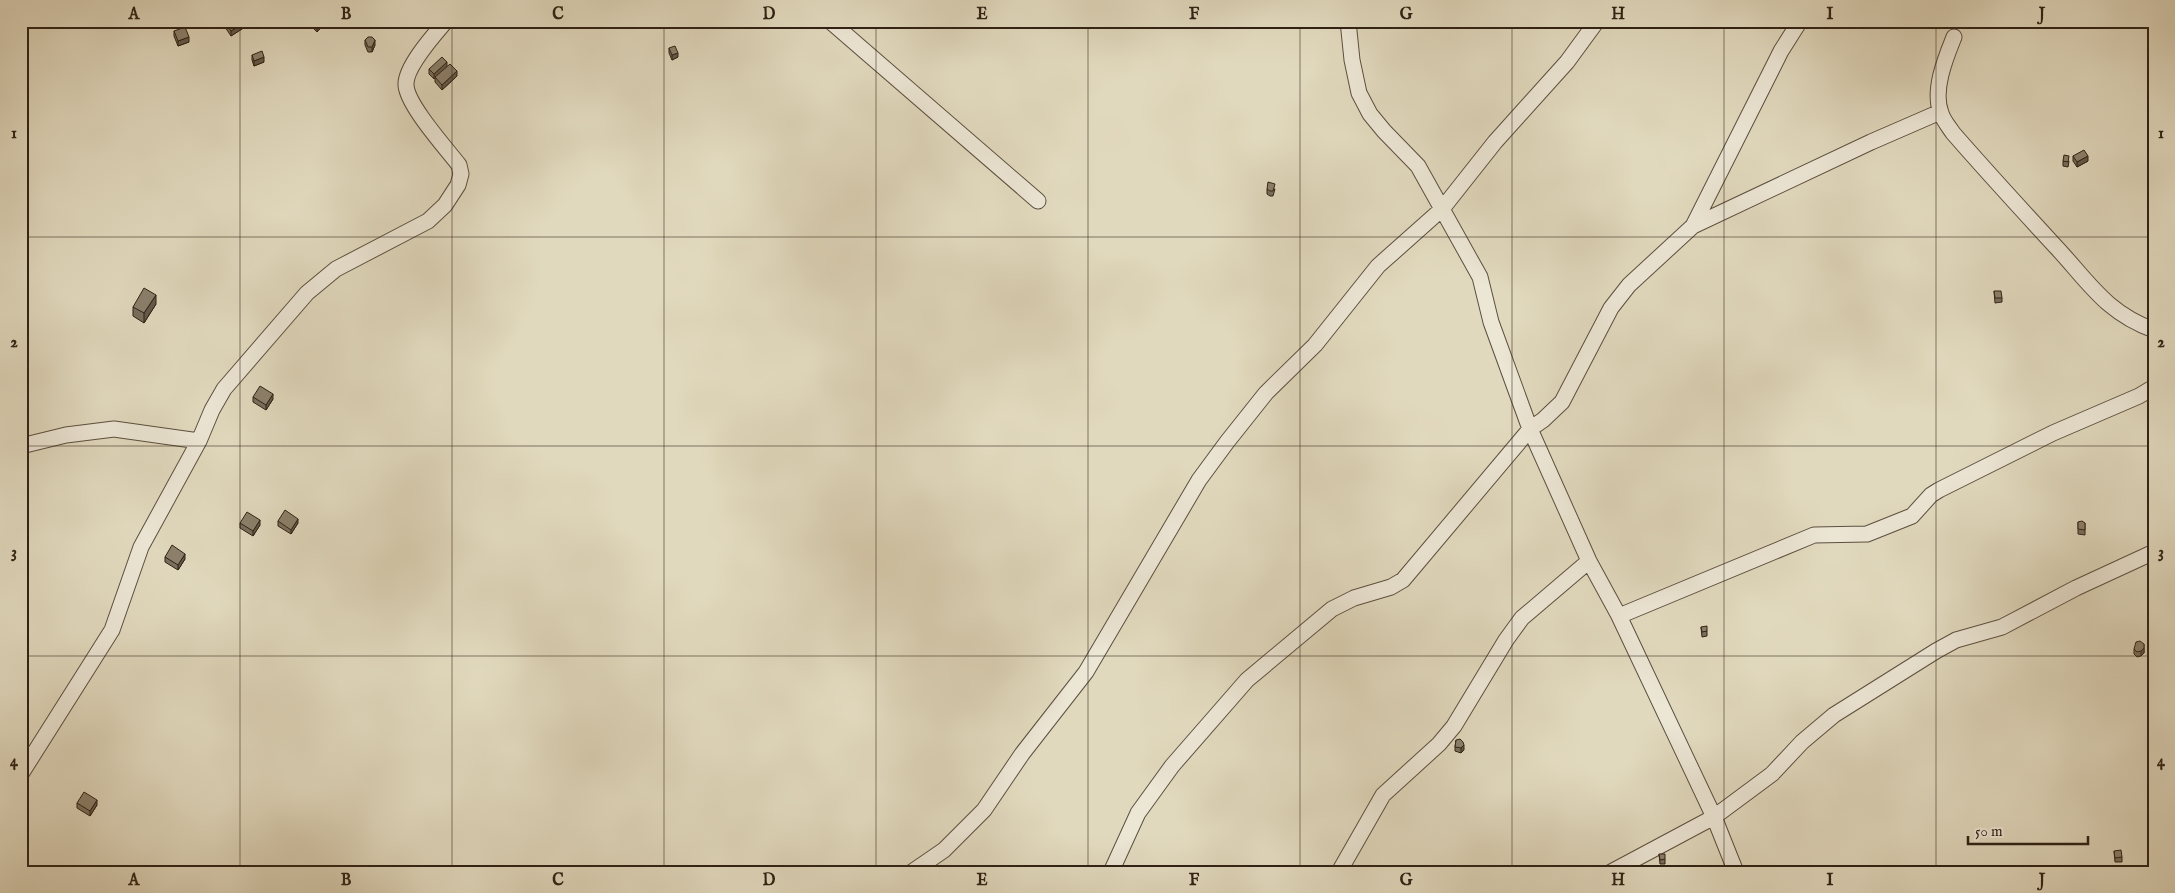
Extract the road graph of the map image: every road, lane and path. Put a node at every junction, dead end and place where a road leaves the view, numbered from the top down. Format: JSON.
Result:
{"nodes":[{"id":1,"x":446,"y":21,"type":"edge"},
{"id":2,"x":830,"y":21,"type":"edge"},
{"id":3,"x":1348,"y":21,"type":"edge"},
{"id":4,"x":1597,"y":21,"type":"edge"},
{"id":5,"x":1800,"y":21,"type":"edge"},
{"id":6,"x":1954,"y":36,"type":"dead end"},
{"id":7,"x":1940,"y":112,"type":"junction"},
{"id":8,"x":1038,"y":201,"type":"dead end"},
{"id":9,"x":1442,"y":209,"type":"junction"},
{"id":10,"x":1693,"y":226,"type":"junction"},
{"id":11,"x":2154,"y":330,"type":"edge"},
{"id":12,"x":2154,"y":387,"type":"edge"},
{"id":13,"x":1530,"y":429,"type":"junction"},
{"id":14,"x":199,"y":441,"type":"junction"},
{"id":15,"x":21,"y":446,"type":"edge"},
{"id":16,"x":2154,"y":552,"type":"edge"},
{"id":17,"x":1589,"y":561,"type":"junction"},
{"id":18,"x":1619,"y":616,"type":"junction"},
{"id":19,"x":21,"y":774,"type":"edge"},
{"id":20,"x":1714,"y":816,"type":"junction"},
{"id":21,"x":912,"y":872,"type":"edge"},
{"id":22,"x":1111,"y":872,"type":"edge"},
{"id":23,"x":1339,"y":872,"type":"edge"},
{"id":24,"x":1611,"y":872,"type":"edge"},
{"id":25,"x":1736,"y":872,"type":"edge"}],
"edges":[{"from":1,"to":14,"type":"street"},
{"from":2,"to":8,"type":"street"},
{"from":3,"to":9,"type":"street"},
{"from":4,"to":9,"type":"street"},
{"from":5,"to":10,"type":"street"},
{"from":6,"to":7,"type":"street"},
{"from":7,"to":10,"type":"street"},
{"from":7,"to":11,"type":"street"},
{"from":9,"to":13,"type":"street"},
{"from":9,"to":21,"type":"street"},
{"from":10,"to":13,"type":"street"},
{"from":12,"to":18,"type":"street"},
{"from":13,"to":17,"type":"street"},
{"from":13,"to":22,"type":"street"},
{"from":14,"to":15,"type":"street"},
{"from":14,"to":19,"type":"street"},
{"from":16,"to":20,"type":"street"},
{"from":17,"to":18,"type":"street"},
{"from":17,"to":23,"type":"street"},
{"from":18,"to":20,"type":"street"},
{"from":20,"to":24,"type":"street"},
{"from":20,"to":25,"type":"street"}]}
